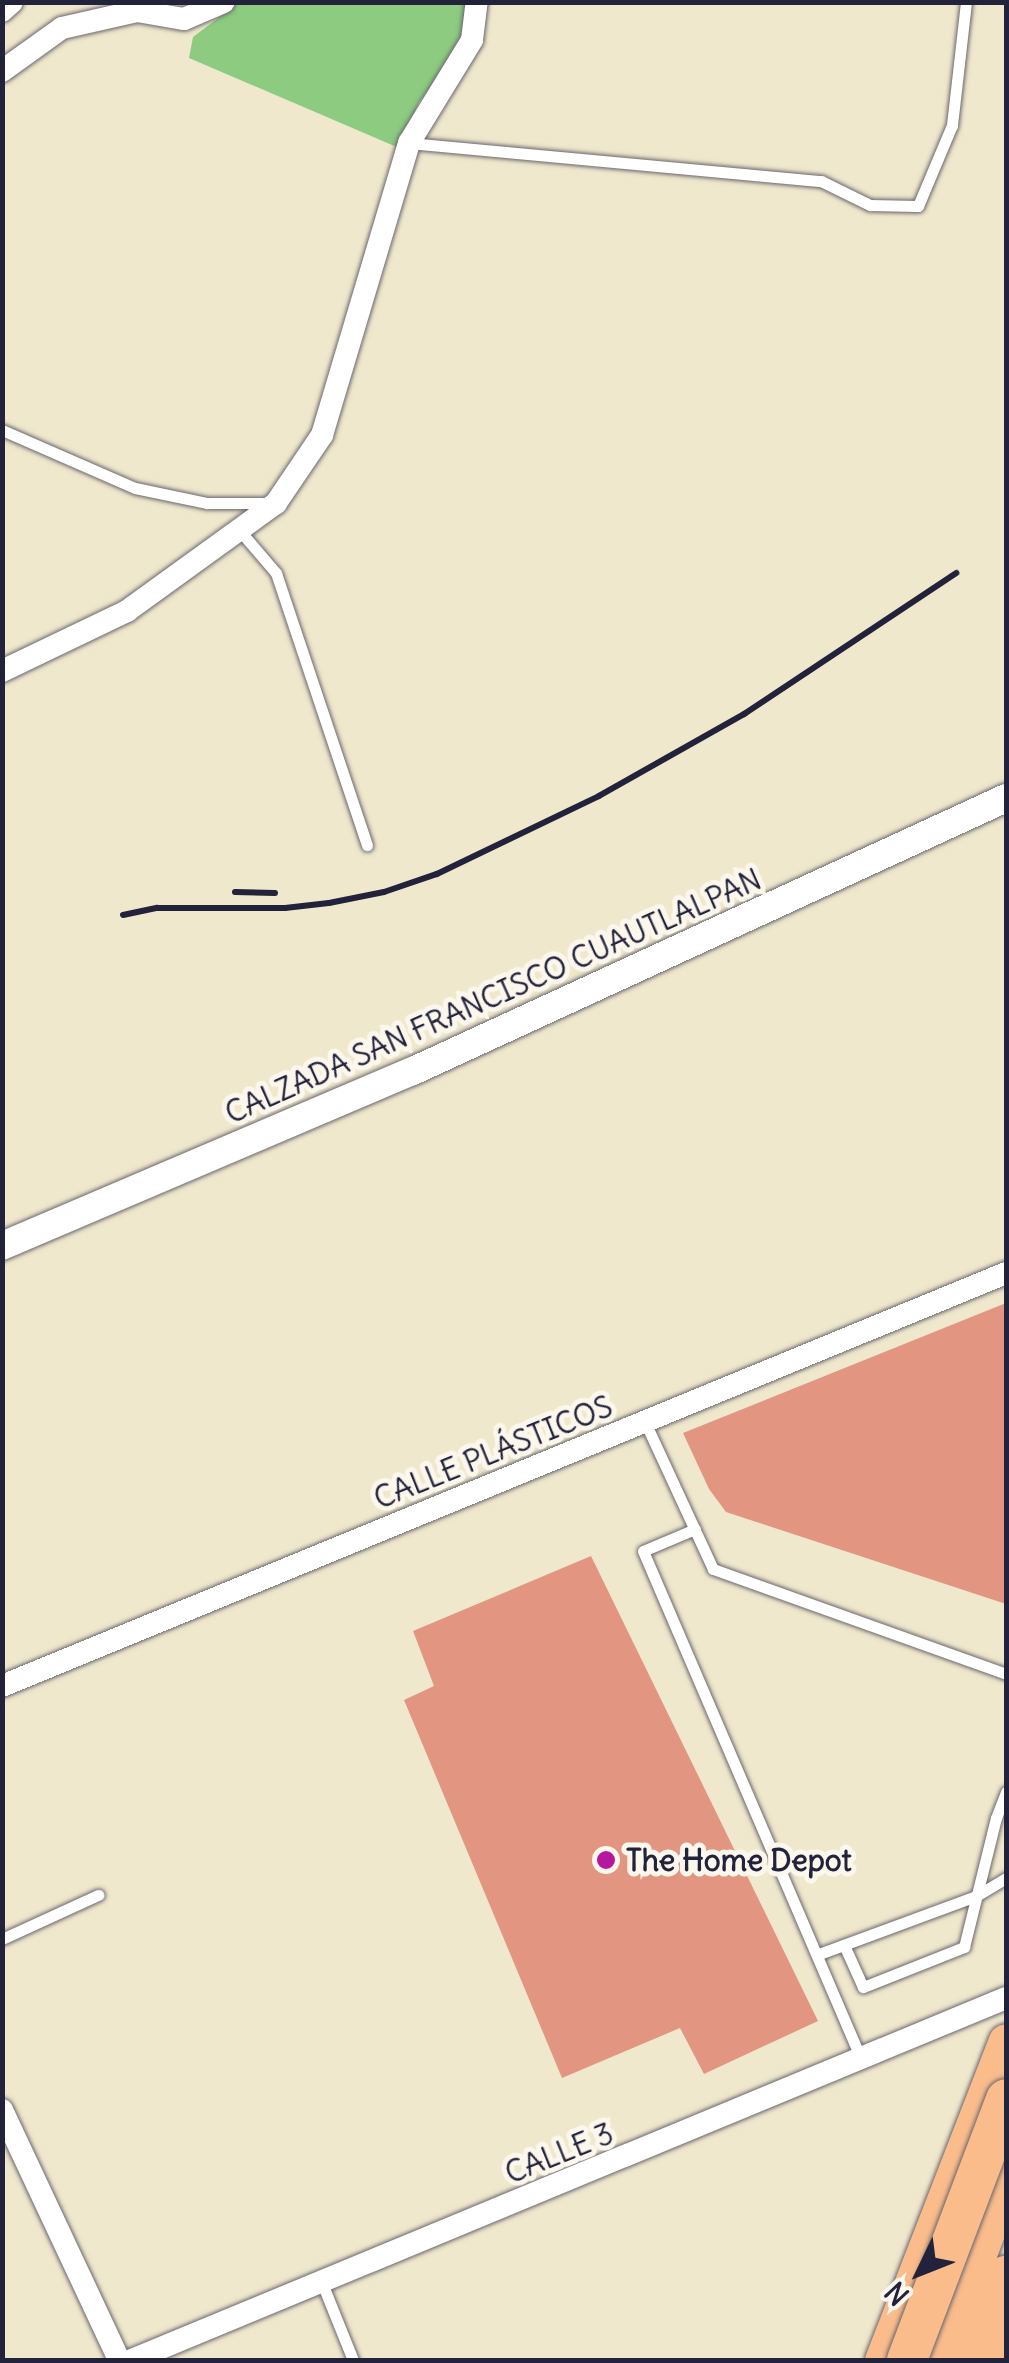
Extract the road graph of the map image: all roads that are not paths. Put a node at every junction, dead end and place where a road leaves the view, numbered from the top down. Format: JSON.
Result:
{"nodes":[{"id":1,"x":12,"y":2,"type":"edge"},
{"id":2,"x":224,"y":2,"type":"edge"},
{"id":3,"x":477,"y":2,"type":"edge"},
{"id":4,"x":966,"y":2,"type":"edge"},
{"id":5,"x":2,"y":11,"type":"edge"},
{"id":6,"x":2,"y":71,"type":"edge"},
{"id":7,"x":408,"y":143,"type":"junction"},
{"id":8,"x":2,"y":430,"type":"edge"},
{"id":9,"x":276,"y":503,"type":"junction"},
{"id":10,"x":241,"y":532,"type":"junction"},
{"id":11,"x":2,"y":671,"type":"edge"},
{"id":12,"x":1006,"y":798,"type":"edge"},
{"id":13,"x":367,"y":844,"type":"dead end"},
{"id":14,"x":2,"y":1246,"type":"edge"},
{"id":15,"x":1006,"y":1273,"type":"edge"},
{"id":16,"x":645,"y":1422,"type":"junction"},
{"id":17,"x":694,"y":1528,"type":"junction"},
{"id":18,"x":1006,"y":1674,"type":"edge"},
{"id":19,"x":2,"y":1686,"type":"edge"},
{"id":20,"x":1006,"y":1792,"type":"edge"},
{"id":21,"x":1006,"y":1878,"type":"edge"},
{"id":22,"x":98,"y":1895,"type":"dead end"},
{"id":23,"x":976,"y":1896,"type":"junction"},
{"id":24,"x":2,"y":1940,"type":"edge"},
{"id":25,"x":844,"y":1945,"type":"junction"},
{"id":26,"x":819,"y":1954,"type":"junction"},
{"id":27,"x":1006,"y":1998,"type":"edge"},
{"id":28,"x":1006,"y":2041,"type":"edge"},
{"id":29,"x":862,"y":2061,"type":"junction"},
{"id":30,"x":1006,"y":2099,"type":"edge"},
{"id":31,"x":2,"y":2110,"type":"edge"},
{"id":32,"x":1006,"y":2146,"type":"edge"},
{"id":33,"x":1006,"y":2180,"type":"edge"},
{"id":34,"x":946,"y":2190,"type":"junction"},
{"id":35,"x":1006,"y":2276,"type":"edge"},
{"id":36,"x":322,"y":2282,"type":"junction"},
{"id":37,"x":1006,"y":2325,"type":"edge"},
{"id":38,"x":118,"y":2360,"type":"edge"},
{"id":39,"x":132,"y":2360,"type":"edge"},
{"id":40,"x":353,"y":2360,"type":"edge"},
{"id":41,"x":882,"y":2360,"type":"edge"},
{"id":42,"x":907,"y":2360,"type":"edge"},
{"id":43,"x":938,"y":2360,"type":"edge"},
{"id":44,"x":974,"y":2360,"type":"edge"},
{"id":45,"x":993,"y":2360,"type":"edge"}],
"edges":[{"from":1,"to":5,"type":"street"},
{"from":2,"to":6,"type":"street"},
{"from":3,"to":7,"type":"street"},
{"from":4,"to":7,"type":"lane"},
{"from":7,"to":9,"type":"street"},
{"from":8,"to":9,"type":"lane"},
{"from":9,"to":10,"type":"street"},
{"from":10,"to":11,"type":"street"},
{"from":10,"to":13,"type":"lane"},
{"from":12,"to":14,"type":"street","name":"CALZADA SAN FRANCISCO CUAUTLALPAN"},
{"from":15,"to":16,"type":"street","name":"CALLE PLÁSTICOS"},
{"from":16,"to":17,"type":"lane"},
{"from":16,"to":19,"type":"street","name":"CALLE PLÁSTICOS"},
{"from":17,"to":18,"type":"lane"},
{"from":17,"to":26,"type":"lane"},
{"from":20,"to":23,"type":"lane"},
{"from":21,"to":23,"type":"lane"},
{"from":22,"to":24,"type":"lane"},
{"from":23,"to":25,"type":"lane"},
{"from":23,"to":25,"type":"lane"},
{"from":25,"to":26,"type":"lane"},
{"from":26,"to":29,"type":"lane"},
{"from":27,"to":29,"type":"street","name":"CALLE 3"},
{"from":28,"to":34,"type":"main road"},
{"from":29,"to":36,"type":"street","name":"CALLE 3"},
{"from":30,"to":42,"type":"highway","bridge":true},
{"from":31,"to":38,"type":"street"},
{"from":32,"to":34,"type":"highway"},
{"from":33,"to":43,"type":"highway"},
{"from":34,"to":41,"type":"main road"},
{"from":35,"to":44,"type":"highway"},
{"from":36,"to":39,"type":"street","name":"CALLE 3"},
{"from":36,"to":40,"type":"lane"},
{"from":37,"to":45,"type":"highway"}]}
